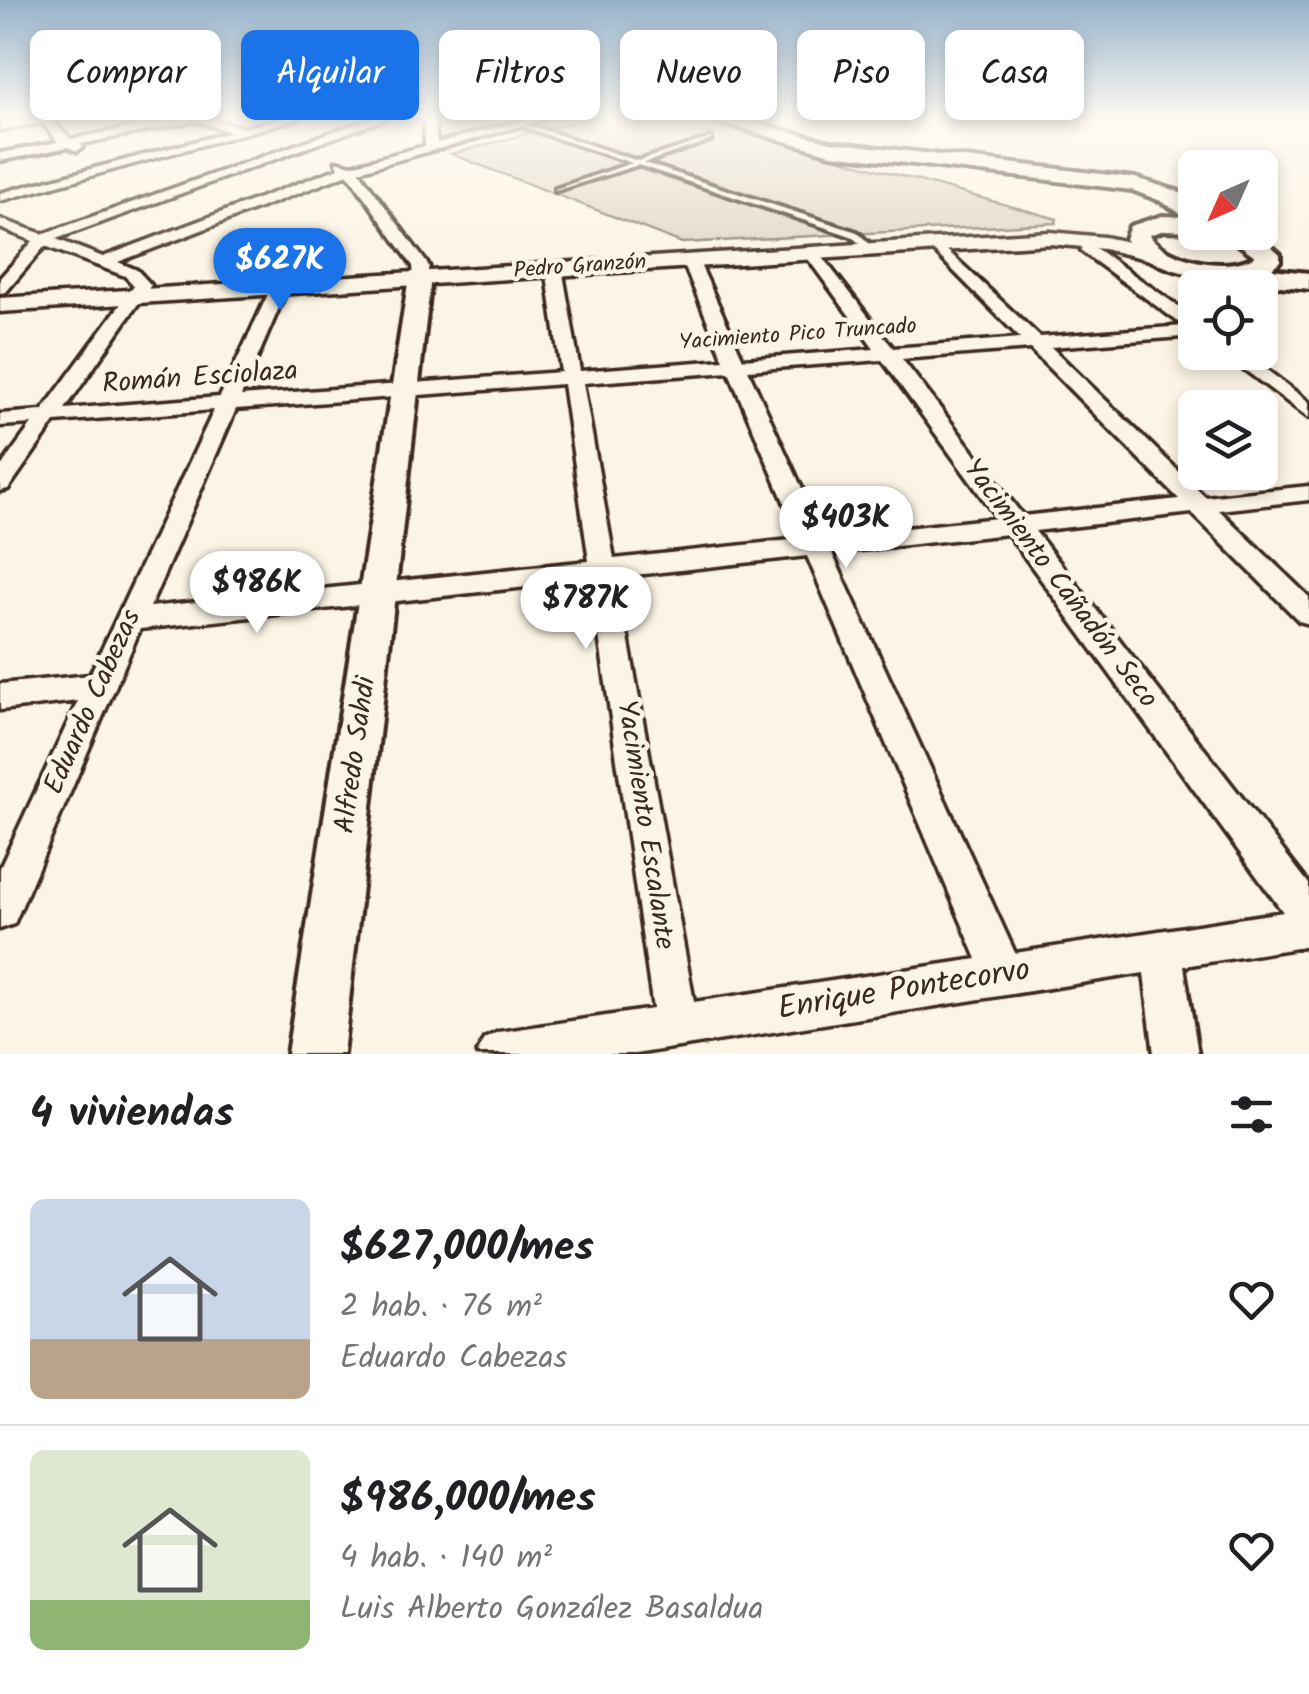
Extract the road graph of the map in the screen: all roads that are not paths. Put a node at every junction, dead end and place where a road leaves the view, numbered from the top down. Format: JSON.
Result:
{"nodes":[{"id":1,"x":115,"y":167,"type":"edge"},
{"id":2,"x":123,"y":167,"type":"edge"},
{"id":3,"x":234,"y":167,"type":"edge"},
{"id":4,"x":346,"y":167,"type":"edge"},
{"id":5,"x":357,"y":167,"type":"edge"},
{"id":6,"x":625,"y":167,"type":"edge"},
{"id":7,"x":650,"y":167,"type":"edge"},
{"id":8,"x":992,"y":167,"type":"edge"},
{"id":9,"x":350,"y":169,"type":"junction"},
{"id":10,"x":149,"y":178,"type":"dead end"},
{"id":11,"x":557,"y":190,"type":"dead end"},
{"id":12,"x":0,"y":197,"type":"edge"},
{"id":13,"x":1178,"y":203,"type":"edge"},
{"id":14,"x":1178,"y":211,"type":"edge"},
{"id":15,"x":0,"y":223,"type":"edge"},
{"id":16,"x":1157,"y":224,"type":"junction"},
{"id":17,"x":1178,"y":224,"type":"edge"},
{"id":18,"x":1089,"y":240,"type":"junction"},
{"id":19,"x":41,"y":241,"type":"junction"},
{"id":20,"x":868,"y":245,"type":"junction"},
{"id":21,"x":936,"y":245,"type":"junction"},
{"id":22,"x":1263,"y":250,"type":"edge"},
{"id":23,"x":1269,"y":250,"type":"edge"},
{"id":24,"x":810,"y":252,"type":"junction"},
{"id":25,"x":1159,"y":256,"type":"junction"},
{"id":26,"x":690,"y":260,"type":"junction"},
{"id":27,"x":601,"y":261,"type":"junction"},
{"id":28,"x":102,"y":264,"type":"junction"},
{"id":29,"x":554,"y":268,"type":"junction"},
{"id":30,"x":1217,"y":270,"type":"joint"},
{"id":31,"x":1309,"y":271,"type":"edge"},
{"id":32,"x":421,"y":272,"type":"junction"},
{"id":33,"x":1278,"y":277,"type":"edge"},
{"id":34,"x":282,"y":281,"type":"junction"},
{"id":35,"x":1309,"y":281,"type":"edge"},
{"id":36,"x":140,"y":290,"type":"junction"},
{"id":37,"x":0,"y":291,"type":"edge"},
{"id":38,"x":0,"y":305,"type":"edge"},
{"id":39,"x":1178,"y":316,"type":"edge"},
{"id":40,"x":1178,"y":330,"type":"edge"},
{"id":41,"x":1035,"y":343,"type":"junction"},
{"id":42,"x":887,"y":354,"type":"junction"},
{"id":43,"x":736,"y":365,"type":"junction"},
{"id":44,"x":1254,"y":370,"type":"edge"},
{"id":45,"x":572,"y":377,"type":"junction"},
{"id":46,"x":405,"y":390,"type":"junction"},
{"id":47,"x":229,"y":403,"type":"junction"},
{"id":48,"x":1309,"y":412,"type":"edge"},
{"id":49,"x":50,"y":416,"type":"junction"},
{"id":50,"x":0,"y":420,"type":"edge"},
{"id":51,"x":0,"y":484,"type":"edge"},
{"id":52,"x":1309,"y":493,"type":"edge"},
{"id":53,"x":1199,"y":505,"type":"junction"},
{"id":54,"x":1015,"y":525,"type":"junction"},
{"id":55,"x":816,"y":547,"type":"junction"},
{"id":56,"x":603,"y":570,"type":"junction"},
{"id":57,"x":377,"y":594,"type":"junction"},
{"id":58,"x":1309,"y":614,"type":"edge"},
{"id":59,"x":130,"y":620,"type":"junction"},
{"id":60,"x":100,"y":686,"type":"junction"},
{"id":61,"x":0,"y":696,"type":"edge"},
{"id":62,"x":0,"y":910,"type":"edge"},
{"id":63,"x":1309,"y":916,"type":"edge"},
{"id":64,"x":1309,"y":927,"type":"edge"},
{"id":65,"x":1161,"y":949,"type":"junction"},
{"id":66,"x":1004,"y":975,"type":"junction"},
{"id":67,"x":677,"y":1026,"type":"junction"},
{"id":68,"x":316,"y":1054,"type":"edge"},
{"id":69,"x":499,"y":1054,"type":"edge"},
{"id":70,"x":1176,"y":1054,"type":"edge"}],
"edges":[{"from":1,"to":12,"type":"street"},
{"from":2,"to":10,"type":"street"},
{"from":3,"to":19,"type":"street"},
{"from":4,"to":9,"type":"street"},
{"from":5,"to":9,"type":"street"},
{"from":6,"to":11,"type":"lane"},
{"from":7,"to":20,"type":"lane"},
{"from":8,"to":13,"type":"main road"},
{"from":9,"to":28,"type":"street"},
{"from":9,"to":32,"type":"street"},
{"from":14,"to":16,"type":"main road"},
{"from":15,"to":19,"type":"street"},
{"from":16,"to":17,"type":"main road"},
{"from":16,"to":20,"type":"main road","name":"Pedro Granzón"},
{"from":16,"to":25,"type":"main road"},
{"from":18,"to":21,"type":"main road","name":"Pedro Granzón"},
{"from":18,"to":25,"type":"main road","name":"Pedro Granzón"},
{"from":18,"to":39,"type":"street"},
{"from":19,"to":28,"type":"street"},
{"from":19,"to":37,"type":"street"},
{"from":20,"to":21,"type":"main road","name":"Pedro Granzón"},
{"from":20,"to":24,"type":"main road","name":"Pedro Granzón"},
{"from":20,"to":27,"type":"main road","name":"Pedro Granzón"},
{"from":21,"to":41,"type":"street"},
{"from":22,"to":30,"type":"main road"},
{"from":23,"to":31,"type":"main road"},
{"from":24,"to":26,"type":"main road","name":"Pedro Granzón"},
{"from":24,"to":42,"type":"street","name":"Yacimiento Cañadón Seco"},
{"from":25,"to":30,"type":"main road"},
{"from":26,"to":27,"type":"main road","name":"Pedro Granzón"},
{"from":26,"to":43,"type":"street"},
{"from":27,"to":29,"type":"main road","name":"Pedro Granzón"},
{"from":27,"to":32,"type":"main road","name":"Pedro Granzón"},
{"from":28,"to":36,"type":"street"},
{"from":29,"to":32,"type":"main road","name":"Pedro Granzón"},
{"from":29,"to":45,"type":"street","name":"Yacimiento Escalante"},
{"from":32,"to":34,"type":"main road","name":"Pedro Granzón"},
{"from":32,"to":46,"type":"street","name":"Alfredo Sahdi"},
{"from":33,"to":35,"type":"main road"},
{"from":34,"to":36,"type":"main road","name":"Pedro Granzón"},
{"from":34,"to":47,"type":"street","name":"Eduardo Cabezas"},
{"from":36,"to":37,"type":"main road","name":"Pedro Granzón"},
{"from":36,"to":38,"type":"main road","name":"Pedro Granzón"},
{"from":36,"to":49,"type":"street"},
{"from":40,"to":41,"type":"street","name":"Yacimiento Pico Truncado"},
{"from":41,"to":42,"type":"street","name":"Yacimiento Pico Truncado"},
{"from":41,"to":53,"type":"street"},
{"from":42,"to":43,"type":"street","name":"Yacimiento Pico Truncado"},
{"from":42,"to":54,"type":"street","name":"Yacimiento Cañadón Seco"},
{"from":43,"to":45,"type":"street","name":"Yacimiento Pico Truncado"},
{"from":43,"to":55,"type":"street"},
{"from":44,"to":48,"type":"street"},
{"from":45,"to":46,"type":"street","name":"Yacimiento Pico Truncado"},
{"from":45,"to":56,"type":"street","name":"Yacimiento Escalante"},
{"from":46,"to":47,"type":"street","name":"Román Esciolaza"},
{"from":46,"to":57,"type":"street","name":"Alfredo Sahdi"},
{"from":47,"to":49,"type":"street","name":"Román Esciolaza"},
{"from":47,"to":59,"type":"street","name":"Eduardo Cabezas"},
{"from":49,"to":50,"type":"street","name":"Román Esciolaza"},
{"from":49,"to":51,"type":"street"},
{"from":52,"to":53,"type":"street"},
{"from":53,"to":54,"type":"street"},
{"from":53,"to":58,"type":"street"},
{"from":54,"to":55,"type":"street"},
{"from":54,"to":63,"type":"street","name":"Yacimiento Cañadón Seco"},
{"from":55,"to":56,"type":"street"},
{"from":55,"to":66,"type":"street"},
{"from":56,"to":57,"type":"street"},
{"from":56,"to":67,"type":"street","name":"Yacimiento Escalante"},
{"from":57,"to":59,"type":"street"},
{"from":57,"to":68,"type":"street","name":"Alfredo Sahdi"},
{"from":59,"to":60,"type":"street","name":"Eduardo Cabezas"},
{"from":60,"to":61,"type":"street"},
{"from":60,"to":62,"type":"street","name":"Eduardo Cabezas"},
{"from":64,"to":65,"type":"street","name":"Enrique Pontecorvo"},
{"from":65,"to":66,"type":"street","name":"Enrique Pontecorvo"},
{"from":65,"to":70,"type":"street"},
{"from":66,"to":67,"type":"street","name":"Enrique Pontecorvo"},
{"from":67,"to":69,"type":"street","name":"Enrique Pontecorvo"}]}
